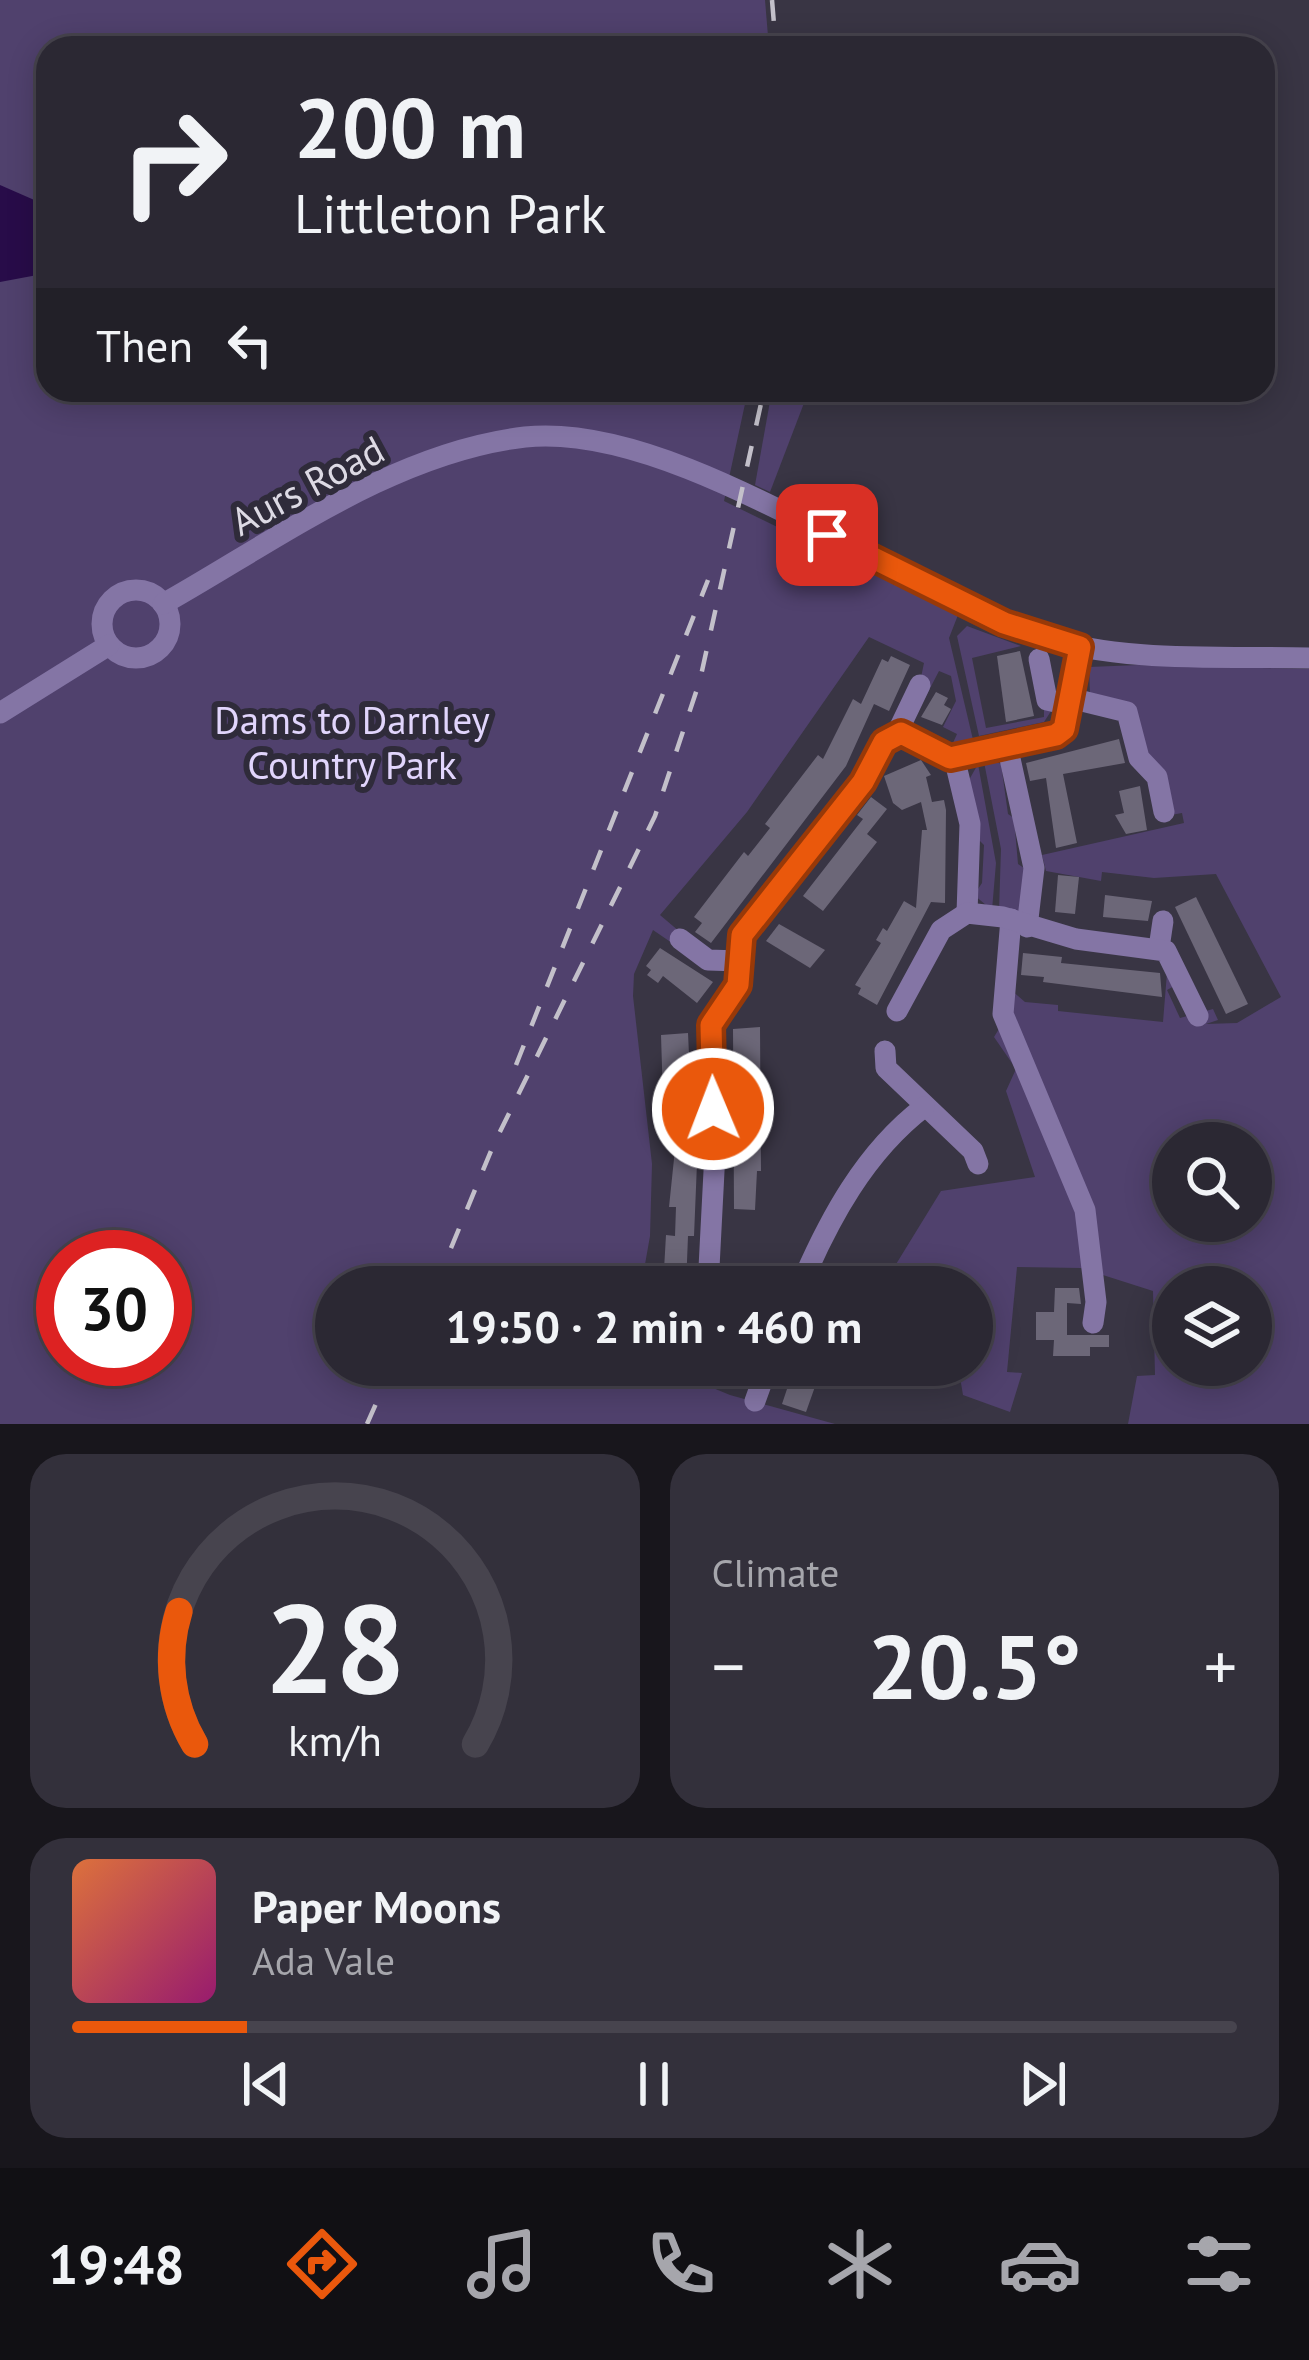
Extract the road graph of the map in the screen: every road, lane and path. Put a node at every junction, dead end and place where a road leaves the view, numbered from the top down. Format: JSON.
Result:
{"nodes":[{"id":1,"x":164,"y":604,"type":"junction"},
{"id":2,"x":109,"y":645,"type":"junction"},
{"id":3,"x":1080,"y":647,"type":"junction"},
{"id":4,"x":1309,"y":658,"type":"edge"},
{"id":5,"x":1039,"y":659,"type":"dead end"},
{"id":6,"x":920,"y":685,"type":"dead end"},
{"id":7,"x":1070,"y":701,"type":"junction"},
{"id":8,"x":0,"y":713,"type":"edge"},
{"id":9,"x":897,"y":733,"type":"junction"},
{"id":10,"x":1007,"y":745,"type":"junction"},
{"id":11,"x":954,"y":757,"type":"junction"},
{"id":12,"x":1164,"y":812,"type":"dead end"},
{"id":13,"x":967,"y":913,"type":"junction"},
{"id":14,"x":1163,"y":921,"type":"dead end"},
{"id":15,"x":1019,"y":923,"type":"junction"},
{"id":16,"x":680,"y":939,"type":"dead end"},
{"id":17,"x":1159,"y":948,"type":"junction"},
{"id":18,"x":739,"y":961,"type":"junction"},
{"id":19,"x":897,"y":1011,"type":"dead end"},
{"id":20,"x":1198,"y":1016,"type":"dead end"},
{"id":21,"x":885,"y":1051,"type":"dead end"},
{"id":22,"x":924,"y":1107,"type":"junction"},
{"id":23,"x":978,"y":1164,"type":"dead end"},
{"id":24,"x":709,"y":1266,"type":"edge"},
{"id":25,"x":809,"y":1266,"type":"edge"},
{"id":26,"x":1093,"y":1323,"type":"dead end"},
{"id":27,"x":760,"y":1386,"type":"edge"},
{"id":28,"x":755,"y":1401,"type":"dead end"}],
"edges":[{"from":1,"to":2,"type":"street"},
{"from":1,"to":2,"type":"street"},
{"from":1,"to":3,"type":"street","name":"Aurs Road"},
{"from":2,"to":8,"type":"street"},
{"from":3,"to":4,"type":"street","name":"Aurs Road"},
{"from":3,"to":7,"type":"street"},
{"from":5,"to":7,"type":"street"},
{"from":6,"to":9,"type":"street"},
{"from":7,"to":10,"type":"street"},
{"from":7,"to":12,"type":"street"},
{"from":9,"to":11,"type":"street"},
{"from":9,"to":18,"type":"street"},
{"from":10,"to":11,"type":"street"},
{"from":10,"to":15,"type":"street"},
{"from":11,"to":13,"type":"street"},
{"from":13,"to":15,"type":"street"},
{"from":13,"to":19,"type":"street"},
{"from":14,"to":17,"type":"street"},
{"from":15,"to":17,"type":"street"},
{"from":15,"to":26,"type":"street"},
{"from":16,"to":18,"type":"street"},
{"from":17,"to":20,"type":"street"},
{"from":18,"to":24,"type":"street"},
{"from":21,"to":22,"type":"street"},
{"from":22,"to":23,"type":"street"},
{"from":22,"to":25,"type":"street"},
{"from":27,"to":28,"type":"street"}]}
